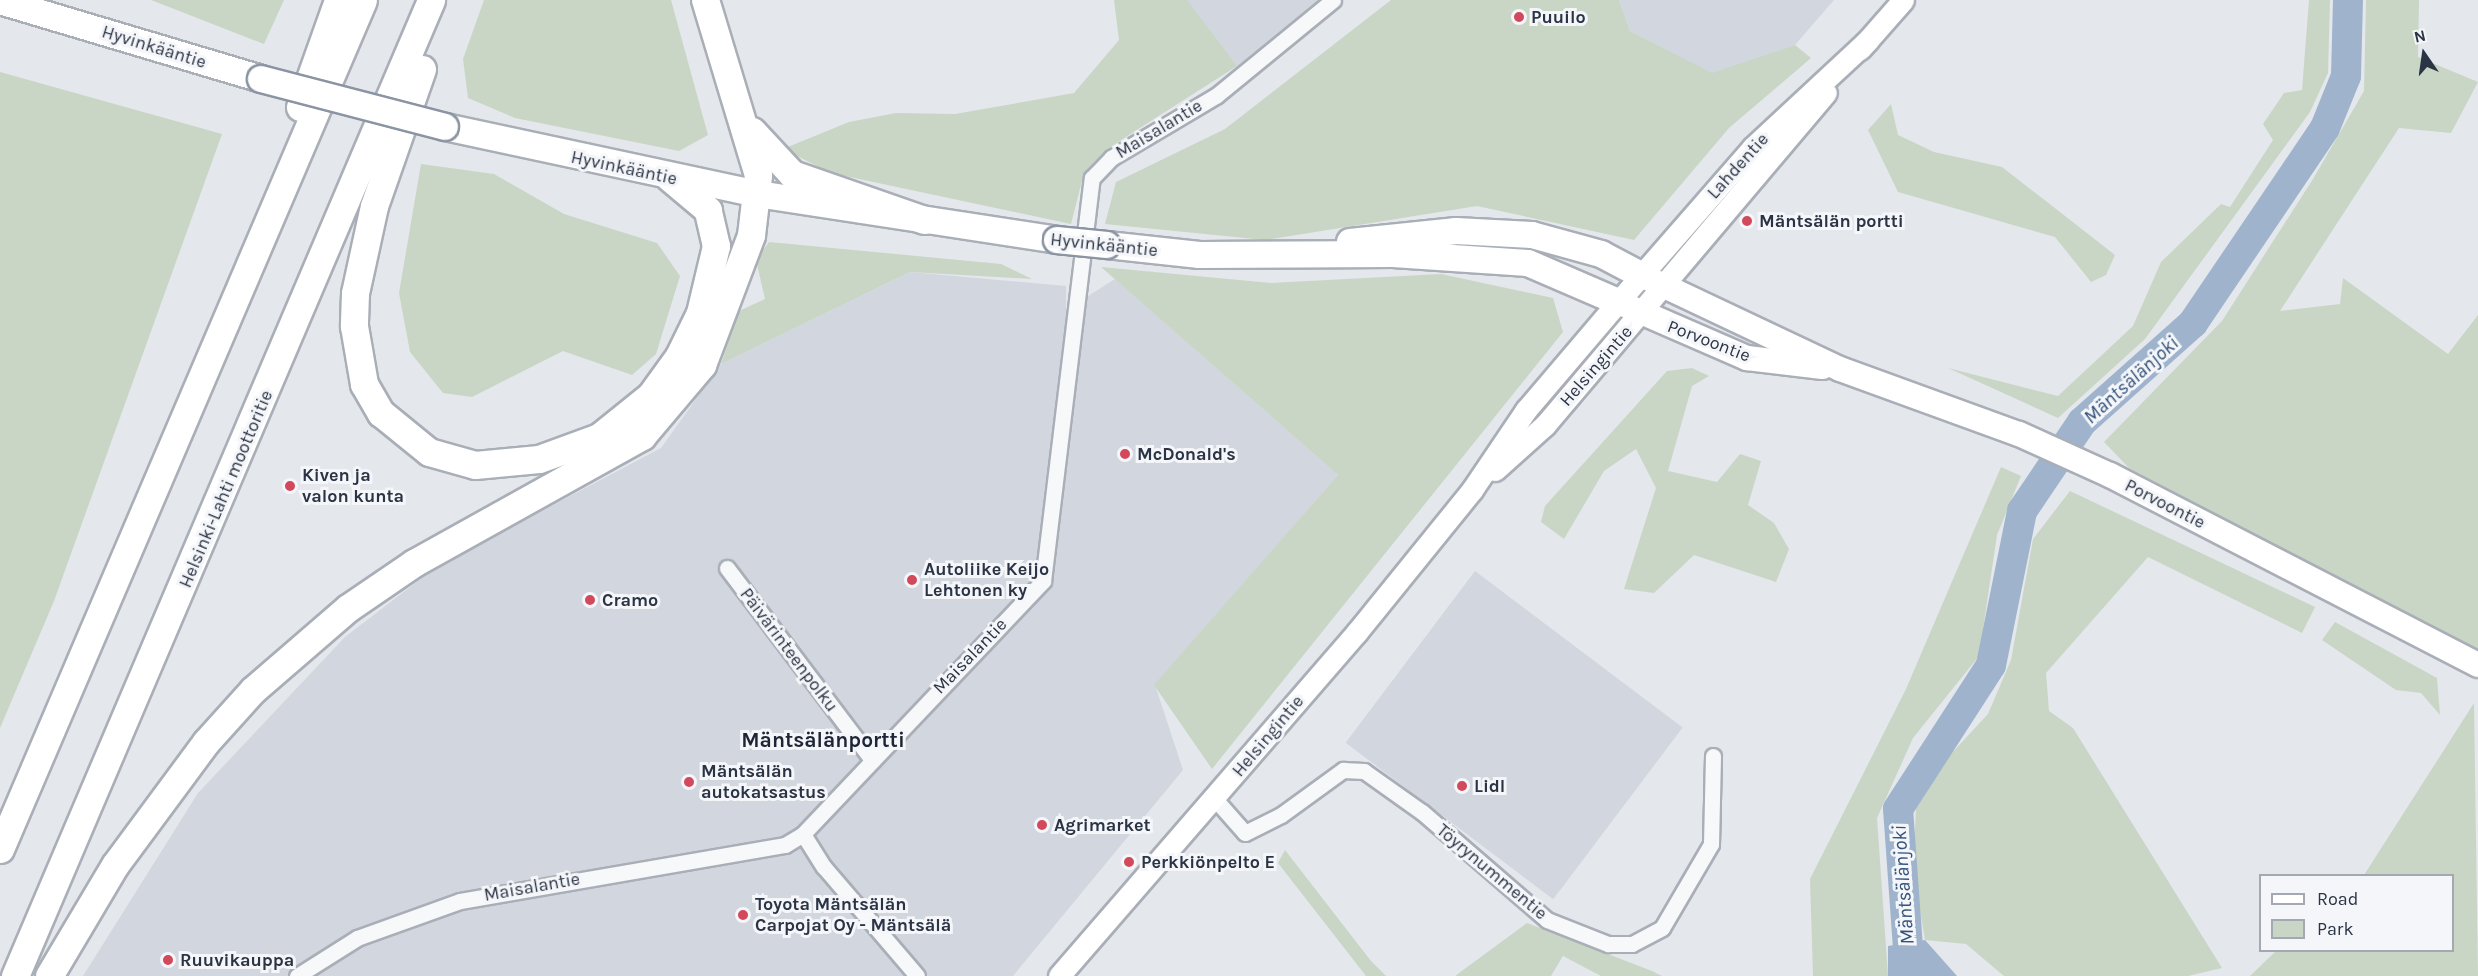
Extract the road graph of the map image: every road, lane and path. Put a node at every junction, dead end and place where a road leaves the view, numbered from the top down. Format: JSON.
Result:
{"nodes":[{"id":1,"x":338,"y":0,"type":"edge"},
{"id":2,"x":363,"y":0,"type":"edge"},
{"id":3,"x":431,"y":0,"type":"edge"},
{"id":4,"x":445,"y":0,"type":"edge"},
{"id":5,"x":705,"y":0,"type":"edge"},
{"id":6,"x":1333,"y":0,"type":"edge"},
{"id":7,"x":1903,"y":0,"type":"edge"},
{"id":8,"x":0,"y":1,"type":"edge"},
{"id":9,"x":738,"y":104,"type":"junction"},
{"id":10,"x":669,"y":177,"type":"junction"},
{"id":11,"x":758,"y":194,"type":"junction"},
{"id":12,"x":924,"y":220,"type":"junction"},
{"id":13,"x":1264,"y":256,"type":"junction"},
{"id":14,"x":1652,"y":281,"type":"junction"},
{"id":15,"x":1618,"y":302,"type":"junction"},
{"id":16,"x":1641,"y":314,"type":"junction"},
{"id":17,"x":1840,"y":369,"type":"junction"},
{"id":18,"x":192,"y":401,"type":"junction"},
{"id":19,"x":1472,"y":490,"type":"junction"},
{"id":20,"x":727,"y":568,"type":"dead end"},
{"id":21,"x":2478,"y":665,"type":"edge"},
{"id":22,"x":1713,"y":756,"type":"dead end"},
{"id":23,"x":872,"y":760,"type":"junction"},
{"id":24,"x":1215,"y":799,"type":"junction"},
{"id":25,"x":803,"y":834,"type":"junction"},
{"id":26,"x":0,"y":849,"type":"edge"},
{"id":27,"x":15,"y":976,"type":"edge"},
{"id":28,"x":49,"y":976,"type":"edge"},
{"id":29,"x":297,"y":976,"type":"edge"},
{"id":30,"x":918,"y":976,"type":"edge"},
{"id":31,"x":1059,"y":976,"type":"edge"}],
"edges":[{"from":1,"to":18,"type":"highway"},
{"from":2,"to":18,"type":"highway"},
{"from":3,"to":27,"type":"highway","name":"Helsinki-Lahti moottoritie"},
{"from":4,"to":10,"type":"highway"},
{"from":5,"to":9,"type":"highway"},
{"from":6,"to":23,"type":"street","name":"Maisalantie"},
{"from":7,"to":14,"type":"main road","name":"Lahdentie"},
{"from":8,"to":10,"type":"highway","name":"Hyvinkääntie","bridge":true},
{"from":9,"to":11,"type":"highway"},
{"from":9,"to":12,"type":"highway"},
{"from":10,"to":11,"type":"highway","name":"Hyvinkääntie"},
{"from":11,"to":12,"type":"highway","name":"Hyvinkääntie"},
{"from":11,"to":28,"type":"highway"},
{"from":12,"to":13,"type":"highway","name":"Hyvinkääntie","bridge":true},
{"from":13,"to":14,"type":"highway","name":"Hyvinkääntie"},
{"from":13,"to":15,"type":"highway","name":"Hyvinkääntie"},
{"from":14,"to":15,"type":"main road","name":"Lahdentie"},
{"from":14,"to":16,"type":"main road","name":"Lahdentie"},
{"from":14,"to":17,"type":"main road","name":"Porvoontie"},
{"from":15,"to":16,"type":"main road","name":"Porvoontie"},
{"from":15,"to":19,"type":"main road","name":"Helsingintie"},
{"from":16,"to":17,"type":"main road","name":"Porvoontie"},
{"from":16,"to":19,"type":"main road","name":"Helsingintie"},
{"from":17,"to":21,"type":"main road","name":"Porvoontie"},
{"from":18,"to":26,"type":"highway"},
{"from":19,"to":24,"type":"main road","name":"Helsingintie"},
{"from":20,"to":23,"type":"street","name":"Päivärinteenpolku"},
{"from":22,"to":24,"type":"street","name":"Töyrynummentie"},
{"from":23,"to":25,"type":"street","name":"Maisalantie"},
{"from":24,"to":31,"type":"main road","name":"Helsingintie"},
{"from":25,"to":29,"type":"street","name":"Maisalantie"},
{"from":25,"to":30,"type":"street"}]}
